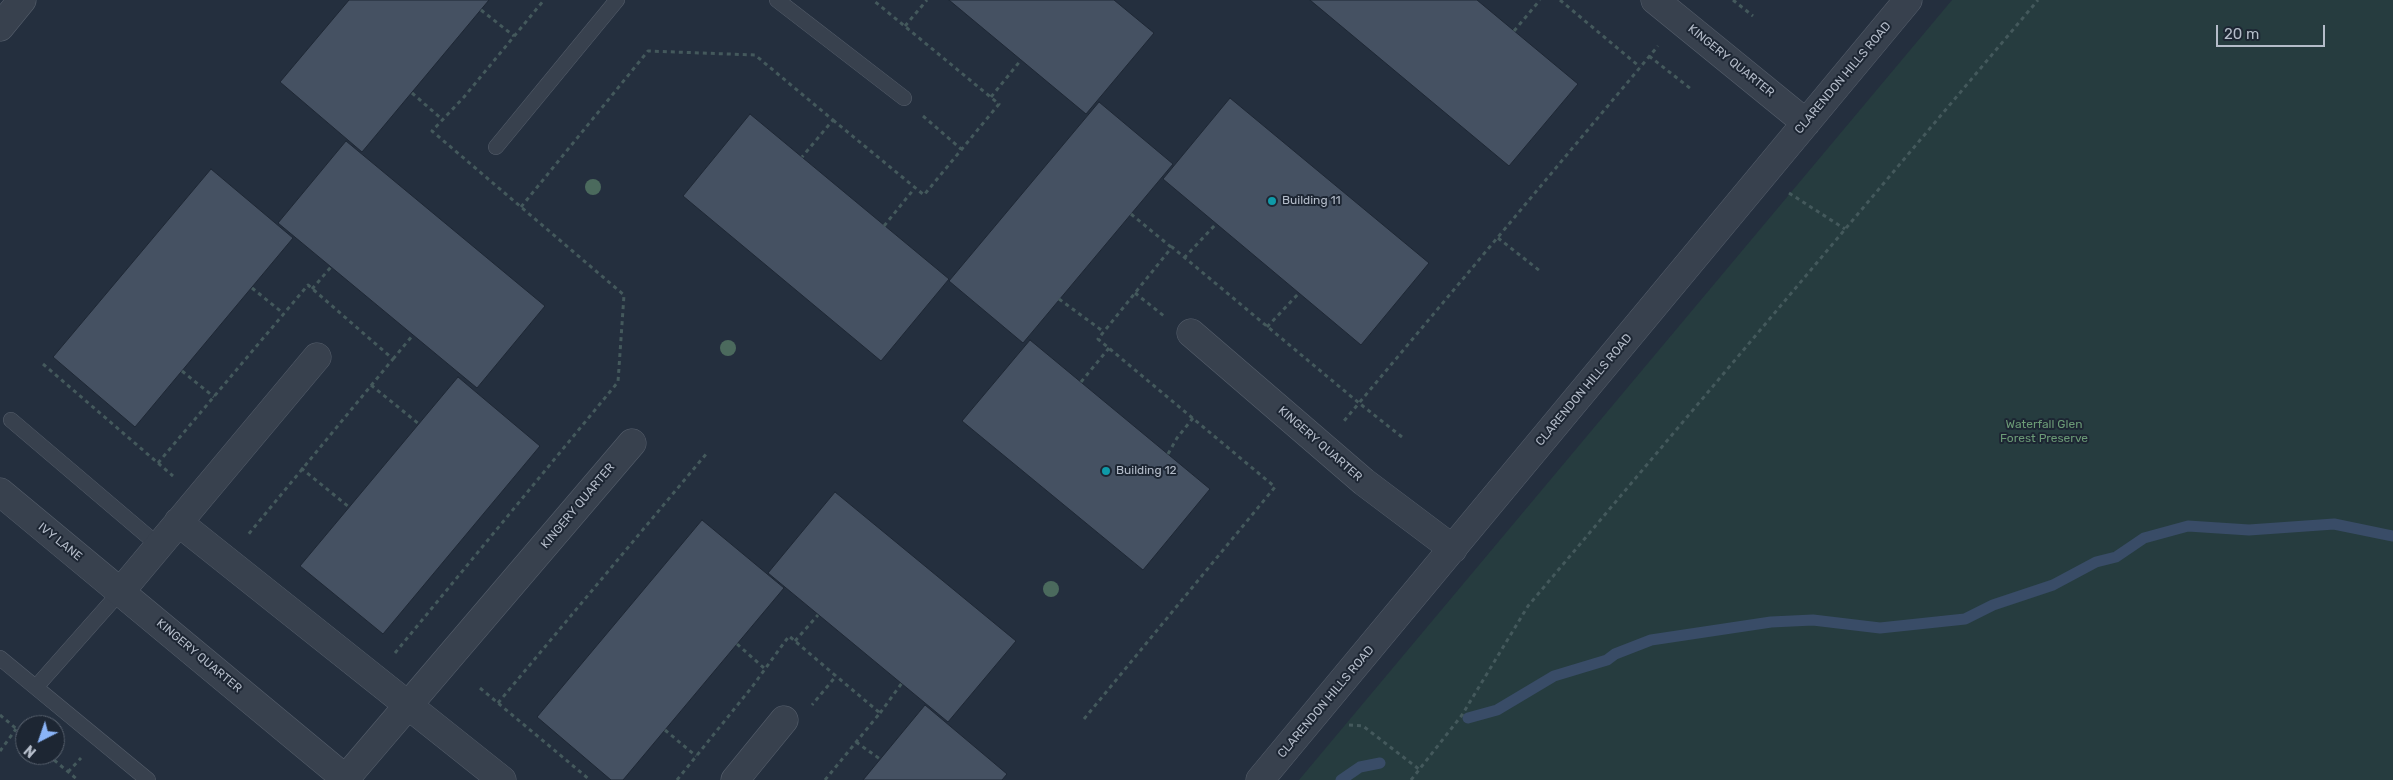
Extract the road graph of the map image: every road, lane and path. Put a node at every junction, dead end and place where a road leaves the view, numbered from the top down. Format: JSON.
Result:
{"nodes":[{"id":1,"x":22,"y":0,"type":"edge"},
{"id":2,"x":544,"y":0,"type":"edge"},
{"id":3,"x":617,"y":0,"type":"edge"},
{"id":4,"x":777,"y":0,"type":"edge"},
{"id":5,"x":928,"y":0,"type":"edge"},
{"id":6,"x":1540,"y":0,"type":"edge"},
{"id":7,"x":1560,"y":0,"type":"edge"},
{"id":8,"x":1655,"y":0,"type":"edge"},
{"id":9,"x":1734,"y":0,"type":"edge"},
{"id":10,"x":1908,"y":0,"type":"edge"},
{"id":11,"x":2038,"y":0,"type":"edge"},
{"id":12,"x":481,"y":10,"type":"dead end"},
{"id":13,"x":1753,"y":16,"type":"dead end"},
{"id":14,"x":905,"y":26,"type":"dead end"},
{"id":15,"x":0,"y":27,"type":"edge"},
{"id":16,"x":1514,"y":31,"type":"dead end"},
{"id":17,"x":514,"y":36,"type":"dead end"},
{"id":18,"x":1658,"y":46,"type":"dead end"},
{"id":19,"x":1649,"y":56,"type":"junction"},
{"id":20,"x":1021,"y":60,"type":"dead end"},
{"id":21,"x":1640,"y":67,"type":"dead end"},
{"id":22,"x":1691,"y":89,"type":"dead end"},
{"id":23,"x":412,"y":93,"type":"dead end"},
{"id":24,"x":991,"y":97,"type":"dead end"},
{"id":25,"x":904,"y":98,"type":"dead end"},
{"id":26,"x":442,"y":120,"type":"junction"},
{"id":27,"x":1806,"y":123,"type":"junction"},
{"id":28,"x":937,"y":130,"type":"dead end"},
{"id":29,"x":496,"y":146,"type":"dead end"},
{"id":30,"x":961,"y":149,"type":"dead end"},
{"id":31,"x":802,"y":157,"type":"dead end"},
{"id":32,"x":1762,"y":176,"type":"junction"},
{"id":33,"x":914,"y":188,"type":"dead end"},
{"id":34,"x":521,"y":207,"type":"junction"},
{"id":35,"x":1131,"y":214,"type":"dead end"},
{"id":36,"x":1216,"y":224,"type":"dead end"},
{"id":37,"x":884,"y":226,"type":"dead end"},
{"id":38,"x":1845,"y":229,"type":"junction"},
{"id":39,"x":1498,"y":238,"type":"junction"},
{"id":40,"x":1172,"y":247,"type":"junction"},
{"id":41,"x":1184,"y":258,"type":"junction"},
{"id":42,"x":331,"y":267,"type":"dead end"},
{"id":43,"x":1540,"y":271,"type":"dead end"},
{"id":44,"x":252,"y":288,"type":"dead end"},
{"id":45,"x":312,"y":289,"type":"dead end"},
{"id":46,"x":1135,"y":293,"type":"junction"},
{"id":47,"x":1299,"y":293,"type":"dead end"},
{"id":48,"x":1059,"y":299,"type":"dead end"},
{"id":49,"x":283,"y":313,"type":"dead end"},
{"id":50,"x":1181,"y":327,"type":"joint"},
{"id":51,"x":1267,"y":327,"type":"junction"},
{"id":52,"x":1104,"y":332,"type":"junction"},
{"id":53,"x":413,"y":335,"type":"dead end"},
{"id":54,"x":1109,"y":348,"type":"junction"},
{"id":55,"x":317,"y":357,"type":"dead end"},
{"id":56,"x":394,"y":359,"type":"dead end"},
{"id":57,"x":43,"y":364,"type":"dead end"},
{"id":58,"x":182,"y":371,"type":"dead end"},
{"id":59,"x":1081,"y":382,"type":"dead end"},
{"id":60,"x":371,"y":385,"type":"dead end"},
{"id":61,"x":214,"y":396,"type":"dead end"},
{"id":62,"x":1359,"y":403,"type":"junction"},
{"id":63,"x":1193,"y":418,"type":"junction"},
{"id":64,"x":11,"y":420,"type":"dead end"},
{"id":65,"x":1344,"y":421,"type":"dead end"},
{"id":66,"x":419,"y":424,"type":"dead end"},
{"id":67,"x":1402,"y":437,"type":"dead end"},
{"id":68,"x":632,"y":443,"type":"dead end"},
{"id":69,"x":707,"y":453,"type":"dead end"},
{"id":70,"x":1168,"y":454,"type":"dead end"},
{"id":71,"x":302,"y":468,"type":"dead end"},
{"id":72,"x":176,"y":479,"type":"dead end"},
{"id":73,"x":0,"y":492,"type":"edge"},
{"id":74,"x":349,"y":507,"type":"dead end"},
{"id":75,"x":178,"y":522,"type":"junction"},
{"id":76,"x":239,"y":533,"type":"dead end"},
{"id":77,"x":246,"y":538,"type":"dead end"},
{"id":78,"x":158,"y":545,"type":"junction"},
{"id":79,"x":1453,"y":549,"type":"junction"},
{"id":80,"x":121,"y":591,"type":"junction"},
{"id":81,"x":818,"y":614,"type":"dead end"},
{"id":82,"x":795,"y":641,"type":"dead end"},
{"id":83,"x":737,"y":644,"type":"dead end"},
{"id":84,"x":0,"y":658,"type":"edge"},
{"id":85,"x":390,"y":659,"type":"dead end"},
{"id":86,"x":764,"y":668,"type":"dead end"},
{"id":87,"x":836,"y":676,"type":"dead end"},
{"id":88,"x":902,"y":683,"type":"dead end"},
{"id":89,"x":36,"y":687,"type":"junction"},
{"id":90,"x":480,"y":688,"type":"dead end"},
{"id":91,"x":498,"y":703,"type":"junction"},
{"id":92,"x":408,"y":705,"type":"junction"},
{"id":93,"x":880,"y":714,"type":"junction"},
{"id":94,"x":0,"y":716,"type":"edge"},
{"id":95,"x":1084,"y":719,"type":"dead end"},
{"id":96,"x":784,"y":720,"type":"dead end"},
{"id":97,"x":1309,"y":721,"type":"junction"},
{"id":98,"x":15,"y":728,"type":"edge"},
{"id":99,"x":15,"y":730,"type":"edge"},
{"id":100,"x":664,"y":730,"type":"dead end"},
{"id":101,"x":856,"y":742,"type":"junction"},
{"id":102,"x":0,"y":751,"type":"edge"},
{"id":103,"x":696,"y":756,"type":"dead end"},
{"id":104,"x":880,"y":760,"type":"dead end"},
{"id":105,"x":60,"y":765,"type":"edge"},
{"id":106,"x":1420,"y":770,"type":"junction"},
{"id":107,"x":346,"y":779,"type":"edge"},
{"id":108,"x":78,"y":780,"type":"edge"},
{"id":109,"x":148,"y":780,"type":"edge"},
{"id":110,"x":502,"y":780,"type":"edge"},
{"id":111,"x":590,"y":780,"type":"edge"},
{"id":112,"x":735,"y":780,"type":"edge"},
{"id":113,"x":825,"y":780,"type":"edge"},
{"id":114,"x":1260,"y":780,"type":"edge"},
{"id":115,"x":1411,"y":780,"type":"edge"}],
"edges":[{"from":1,"to":15,"type":"street"},
{"from":2,"to":26,"type":"path"},
{"from":3,"to":29,"type":"lane"},
{"from":4,"to":25,"type":"lane"},
{"from":5,"to":14,"type":"path"},
{"from":6,"to":16,"type":"path"},
{"from":7,"to":21,"type":"path"},
{"from":8,"to":27,"type":"street","name":"KINGERY QUARTER"},
{"from":9,"to":13,"type":"path"},
{"from":10,"to":27,"type":"street","name":"CLARENDON HILLS ROAD"},
{"from":11,"to":38,"type":"path"},
{"from":12,"to":17,"type":"path"},
{"from":18,"to":19,"type":"path"},
{"from":19,"to":22,"type":"path"},
{"from":19,"to":39,"type":"path"},
{"from":20,"to":24,"type":"path"},
{"from":23,"to":26,"type":"path"},
{"from":26,"to":34,"type":"path"},
{"from":27,"to":32,"type":"street","name":"CLARENDON HILLS ROAD"},
{"from":28,"to":30,"type":"path"},
{"from":31,"to":34,"type":"path"},
{"from":32,"to":38,"type":"path"},
{"from":32,"to":79,"type":"street","name":"CLARENDON HILLS ROAD"},
{"from":33,"to":37,"type":"path"},
{"from":34,"to":85,"type":"path"},
{"from":35,"to":40,"type":"path"},
{"from":36,"to":41,"type":"path"},
{"from":38,"to":106,"type":"path"},
{"from":39,"to":43,"type":"path"},
{"from":39,"to":62,"type":"path"},
{"from":40,"to":41,"type":"path"},
{"from":40,"to":46,"type":"path"},
{"from":41,"to":51,"type":"path"},
{"from":42,"to":45,"type":"path"},
{"from":44,"to":49,"type":"path"},
{"from":46,"to":50,"type":"path"},
{"from":46,"to":52,"type":"path"},
{"from":47,"to":51,"type":"path"},
{"from":48,"to":52,"type":"path"},
{"from":50,"to":79,"type":"street","name":"KINGERY QUARTER"},
{"from":51,"to":62,"type":"path"},
{"from":52,"to":54,"type":"path"},
{"from":53,"to":56,"type":"path"},
{"from":54,"to":59,"type":"path"},
{"from":54,"to":63,"type":"path"},
{"from":55,"to":75,"type":"street"},
{"from":57,"to":72,"type":"path"},
{"from":58,"to":61,"type":"path"},
{"from":60,"to":66,"type":"path"},
{"from":62,"to":65,"type":"path"},
{"from":62,"to":67,"type":"path"},
{"from":63,"to":70,"type":"path"},
{"from":63,"to":95,"type":"path"},
{"from":64,"to":78,"type":"lane"},
{"from":68,"to":92,"type":"street","name":"KINGERY QUARTER"},
{"from":69,"to":91,"type":"path"},
{"from":71,"to":74,"type":"path"},
{"from":73,"to":80,"type":"street","name":"IVY LANE"},
{"from":75,"to":78,"type":"street"},
{"from":75,"to":92,"type":"street"},
{"from":76,"to":77,"type":"path"},
{"from":78,"to":80,"type":"street"},
{"from":79,"to":97,"type":"street","name":"CLARENDON HILLS ROAD"},
{"from":80,"to":89,"type":"lane"},
{"from":80,"to":107,"type":"street","name":"KINGERY QUARTER"},
{"from":81,"to":82,"type":"path"},
{"from":83,"to":86,"type":"path"},
{"from":84,"to":89,"type":"lane"},
{"from":87,"to":93,"type":"path"},
{"from":88,"to":93,"type":"path"},
{"from":89,"to":109,"type":"lane"},
{"from":90,"to":91,"type":"path"},
{"from":91,"to":111,"type":"path"},
{"from":92,"to":107,"type":"street","name":"KINGERY QUARTER"},
{"from":92,"to":110,"type":"street"},
{"from":93,"to":101,"type":"path"},
{"from":94,"to":98,"type":"path"},
{"from":96,"to":112,"type":"street"},
{"from":97,"to":106,"type":"path"},
{"from":97,"to":114,"type":"street","name":"CLARENDON HILLS ROAD"},
{"from":99,"to":102,"type":"path"},
{"from":100,"to":103,"type":"path"},
{"from":101,"to":104,"type":"path"},
{"from":101,"to":113,"type":"path"},
{"from":105,"to":108,"type":"path"},
{"from":106,"to":115,"type":"path"}]}
